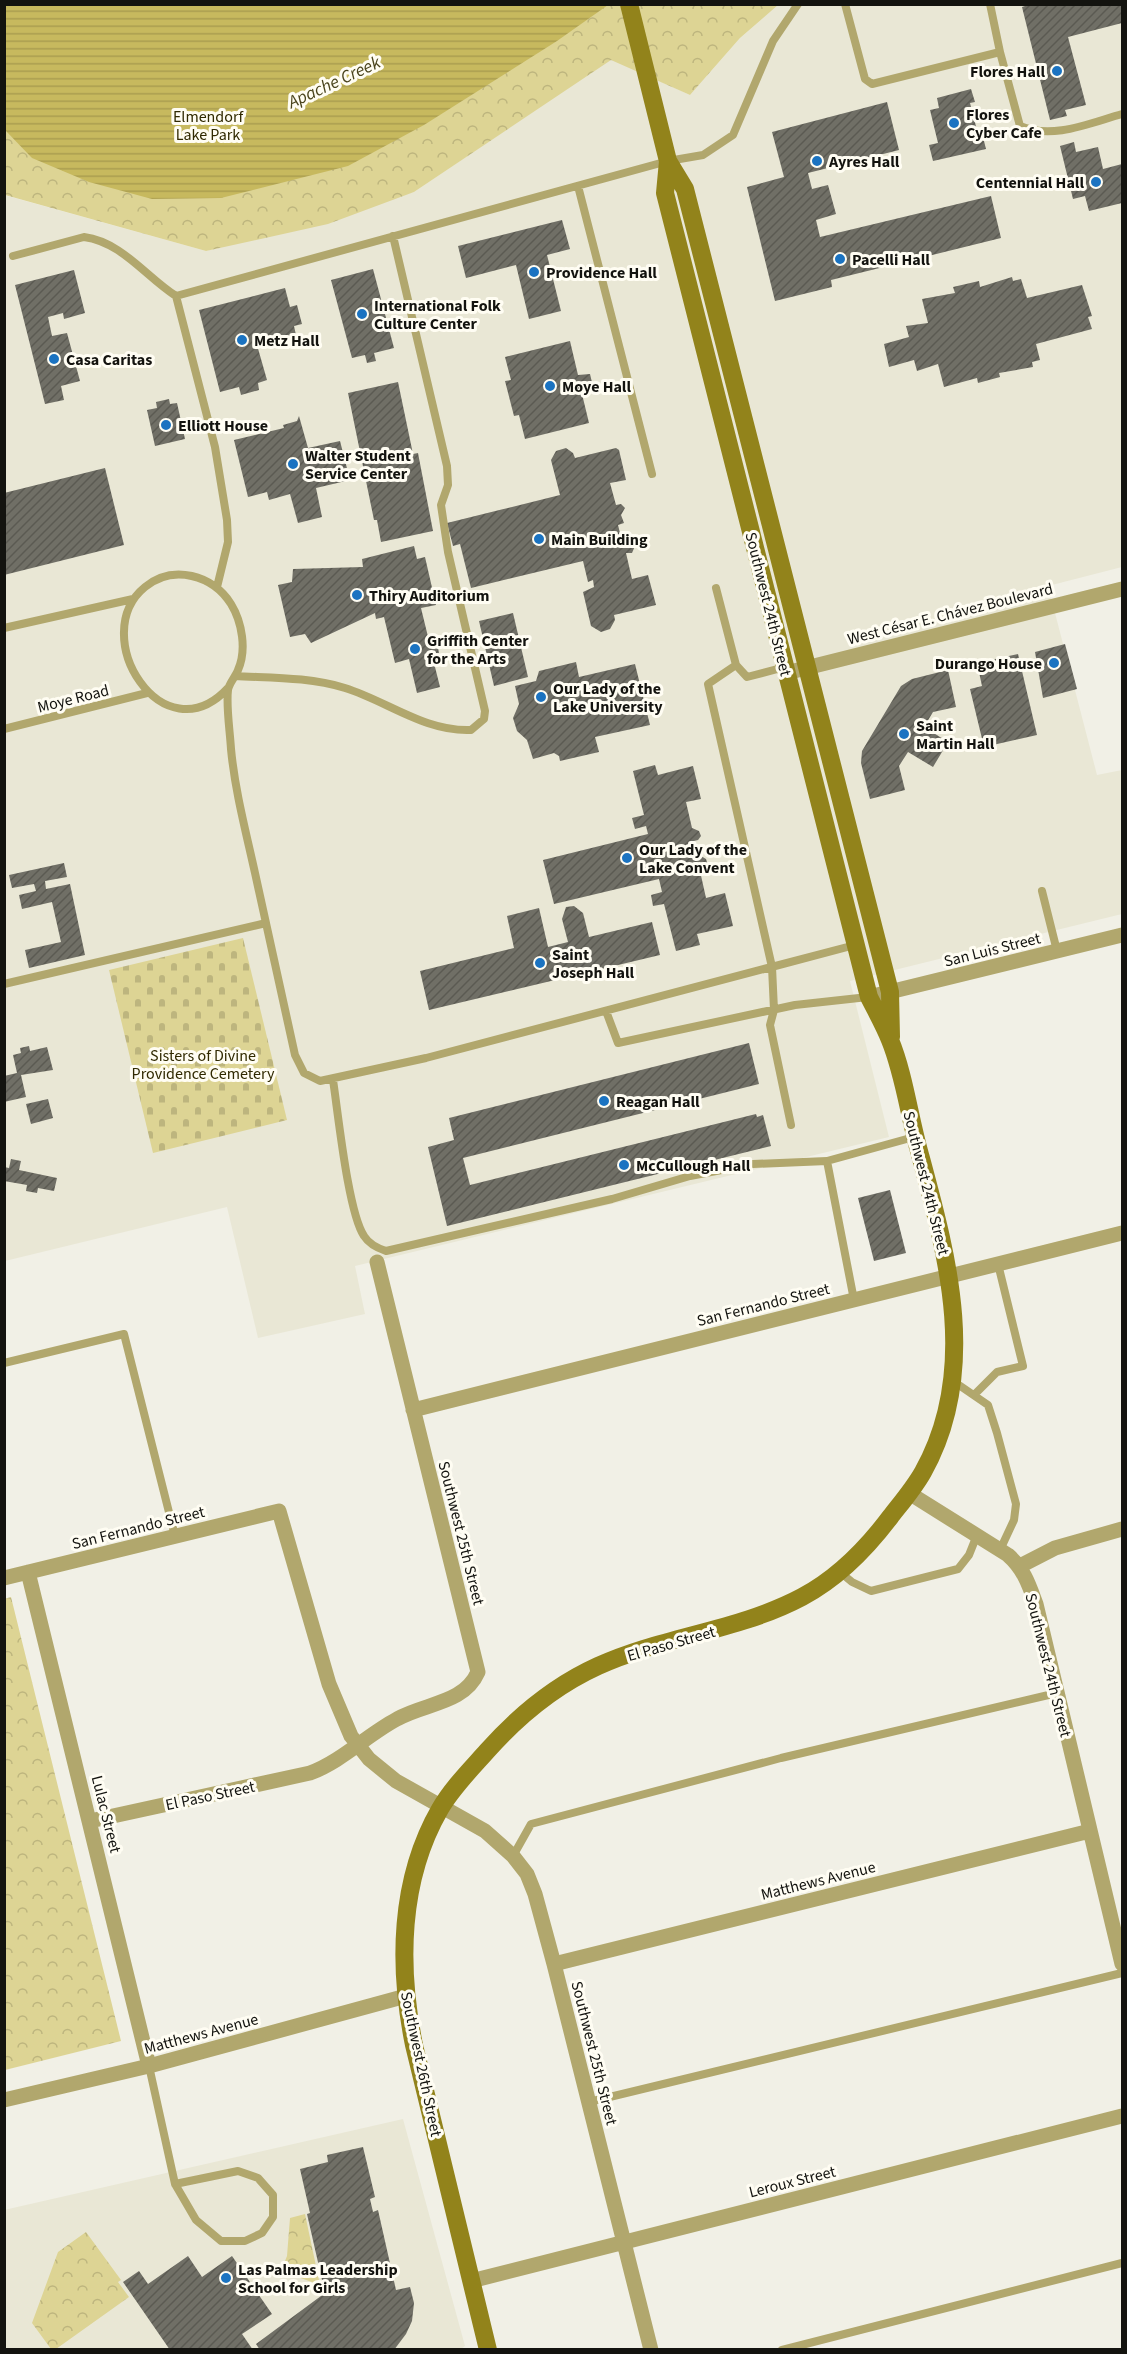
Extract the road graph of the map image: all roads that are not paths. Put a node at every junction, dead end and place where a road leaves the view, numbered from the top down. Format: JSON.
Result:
{"nodes":[{"id":1,"x":798,"y":4,"type":"edge"},
{"id":2,"x":845,"y":4,"type":"edge"},
{"id":3,"x":990,"y":4,"type":"edge"},
{"id":4,"x":631,"y":8,"type":"edge"},
{"id":5,"x":1000,"y":52,"type":"junction"},
{"id":6,"x":1122,"y":114,"type":"edge"},
{"id":7,"x":668,"y":161,"type":"junction"},
{"id":8,"x":578,"y":186,"type":"junction"},
{"id":9,"x":393,"y":236,"type":"junction"},
{"id":10,"x":13,"y":256,"type":"dead end"},
{"id":11,"x":177,"y":296,"type":"junction"},
{"id":12,"x":652,"y":474,"type":"dead end"},
{"id":13,"x":216,"y":587,"type":"junction"},
{"id":14,"x":716,"y":588,"type":"dead end"},
{"id":15,"x":1122,"y":589,"type":"edge"},
{"id":16,"x":133,"y":599,"type":"junction"},
{"id":17,"x":4,"y":628,"type":"edge"},
{"id":18,"x":736,"y":665,"type":"junction"},
{"id":19,"x":807,"y":668,"type":"junction"},
{"id":20,"x":785,"y":670,"type":"junction"},
{"id":21,"x":235,"y":676,"type":"junction"},
{"id":22,"x":228,"y":688,"type":"junction"},
{"id":23,"x":147,"y":693,"type":"junction"},
{"id":24,"x":4,"y":729,"type":"edge"},
{"id":25,"x":1042,"y":891,"type":"dead end"},
{"id":26,"x":266,"y":923,"type":"junction"},
{"id":27,"x":1122,"y":935,"type":"edge"},
{"id":28,"x":857,"y":944,"type":"junction"},
{"id":29,"x":1057,"y":951,"type":"junction"},
{"id":30,"x":772,"y":967,"type":"junction"},
{"id":31,"x":4,"y":984,"type":"edge"},
{"id":32,"x":890,"y":993,"type":"junction"},
{"id":33,"x":869,"y":997,"type":"junction"},
{"id":34,"x":774,"y":1010,"type":"junction"},
{"id":35,"x":606,"y":1011,"type":"junction"},
{"id":36,"x":891,"y":1041,"type":"junction"},
{"id":37,"x":333,"y":1080,"type":"junction"},
{"id":38,"x":791,"y":1125,"type":"dead end"},
{"id":39,"x":915,"y":1137,"type":"junction"},
{"id":40,"x":827,"y":1161,"type":"junction"},
{"id":41,"x":1122,"y":1233,"type":"edge"},
{"id":42,"x":376,"y":1255,"type":"junction"},
{"id":43,"x":998,"y":1264,"type":"junction"},
{"id":44,"x":950,"y":1276,"type":"junction"},
{"id":45,"x":854,"y":1300,"type":"junction"},
{"id":46,"x":4,"y":1363,"type":"edge"},
{"id":47,"x":951,"y":1380,"type":"junction"},
{"id":48,"x":975,"y":1394,"type":"junction"},
{"id":49,"x":413,"y":1410,"type":"junction"},
{"id":50,"x":909,"y":1492,"type":"junction"},
{"id":51,"x":1122,"y":1529,"type":"edge"},
{"id":52,"x":977,"y":1535,"type":"junction"},
{"id":53,"x":175,"y":1536,"type":"junction"},
{"id":54,"x":1000,"y":1550,"type":"junction"},
{"id":55,"x":1020,"y":1566,"type":"junction"},
{"id":56,"x":839,"y":1571,"type":"junction"},
{"id":57,"x":28,"y":1572,"type":"junction"},
{"id":58,"x":4,"y":1578,"type":"edge"},
{"id":59,"x":1057,"y":1692,"type":"junction"},
{"id":60,"x":358,"y":1745,"type":"junction"},
{"id":61,"x":441,"y":1806,"type":"junction"},
{"id":62,"x":90,"y":1821,"type":"junction"},
{"id":63,"x":1090,"y":1832,"type":"junction"},
{"id":64,"x":513,"y":1856,"type":"junction"},
{"id":65,"x":554,"y":1964,"type":"junction"},
{"id":66,"x":1122,"y":1964,"type":"edge"},
{"id":67,"x":1122,"y":1973,"type":"edge"},
{"id":68,"x":406,"y":1996,"type":"junction"},
{"id":69,"x":149,"y":2066,"type":"junction"},
{"id":70,"x":4,"y":2100,"type":"edge"},
{"id":71,"x":589,"y":2102,"type":"junction"},
{"id":72,"x":1122,"y":2116,"type":"edge"},
{"id":73,"x":176,"y":2184,"type":"junction"},
{"id":74,"x":623,"y":2241,"type":"junction"},
{"id":75,"x":1122,"y":2264,"type":"edge"},
{"id":76,"x":471,"y":2281,"type":"junction"},
{"id":77,"x":488,"y":2349,"type":"edge"},
{"id":78,"x":651,"y":2349,"type":"edge"},
{"id":79,"x":782,"y":2349,"type":"edge"}],
"edges":[{"from":1,"to":7,"type":"lane"},
{"from":2,"to":5,"type":"lane"},
{"from":3,"to":5,"type":"lane"},
{"from":4,"to":7,"type":"main road","name":"Southwest 24th Street"},
{"from":5,"to":6,"type":"lane"},
{"from":7,"to":8,"type":"lane"},
{"from":7,"to":19,"type":"main road","name":"Southwest 24th Street"},
{"from":7,"to":20,"type":"main road","name":"Southwest 24th Street"},
{"from":8,"to":9,"type":"lane"},
{"from":8,"to":12,"type":"lane"},
{"from":9,"to":11,"type":"lane"},
{"from":9,"to":21,"type":"lane"},
{"from":10,"to":11,"type":"lane"},
{"from":11,"to":13,"type":"lane"},
{"from":13,"to":16,"type":"lane"},
{"from":13,"to":21,"type":"lane"},
{"from":14,"to":18,"type":"lane"},
{"from":15,"to":19,"type":"street","name":"West César E. Chávez Boulevard"},
{"from":16,"to":17,"type":"lane"},
{"from":16,"to":23,"type":"lane"},
{"from":18,"to":20,"type":"lane"},
{"from":18,"to":30,"type":"lane"},
{"from":19,"to":20,"type":"street","name":"West César E. Chávez Boulevard"},
{"from":19,"to":32,"type":"main road","name":"Southwest 24th Street"},
{"from":20,"to":28,"type":"main road","name":"Southwest 24th Street"},
{"from":21,"to":22,"type":"lane"},
{"from":22,"to":23,"type":"lane"},
{"from":22,"to":26,"type":"lane"},
{"from":23,"to":24,"type":"lane","name":"Moye Road"},
{"from":25,"to":29,"type":"lane"},
{"from":26,"to":31,"type":"lane"},
{"from":26,"to":37,"type":"lane"},
{"from":27,"to":29,"type":"street","name":"San Luis Street"},
{"from":28,"to":30,"type":"lane"},
{"from":28,"to":33,"type":"main road","name":"Southwest 24th Street"},
{"from":29,"to":32,"type":"street","name":"San Luis Street"},
{"from":30,"to":34,"type":"lane"},
{"from":30,"to":35,"type":"lane"},
{"from":32,"to":33,"type":"street","name":"San Luis Street"},
{"from":32,"to":36,"type":"main road","name":"Southwest 24th Street"},
{"from":33,"to":34,"type":"lane"},
{"from":33,"to":36,"type":"main road","name":"Southwest 24th Street"},
{"from":34,"to":35,"type":"lane"},
{"from":34,"to":38,"type":"lane"},
{"from":35,"to":37,"type":"lane"},
{"from":36,"to":39,"type":"main road","name":"Southwest 24th Street"},
{"from":37,"to":42,"type":"lane"},
{"from":39,"to":40,"type":"lane"},
{"from":39,"to":44,"type":"main road","name":"Southwest 24th Street"},
{"from":40,"to":42,"type":"lane"},
{"from":40,"to":45,"type":"lane"},
{"from":41,"to":43,"type":"street","name":"San Fernando Street"},
{"from":42,"to":49,"type":"street","name":"Southwest 25th Street"},
{"from":43,"to":44,"type":"street","name":"San Fernando Street"},
{"from":43,"to":48,"type":"lane"},
{"from":44,"to":45,"type":"street","name":"San Fernando Street"},
{"from":44,"to":47,"type":"main road","name":"Southwest 24th Street"},
{"from":45,"to":49,"type":"street","name":"San Fernando Street"},
{"from":46,"to":53,"type":"lane"},
{"from":47,"to":48,"type":"lane"},
{"from":47,"to":50,"type":"main road","name":"Southwest 24th Street"},
{"from":48,"to":54,"type":"lane"},
{"from":49,"to":60,"type":"street","name":"Southwest 25th Street"},
{"from":50,"to":52,"type":"street","name":"Southwest 24th Street"},
{"from":50,"to":56,"type":"main road","name":"El Paso Street"},
{"from":51,"to":55,"type":"street"},
{"from":52,"to":54,"type":"street","name":"Southwest 24th Street"},
{"from":52,"to":56,"type":"lane"},
{"from":53,"to":57,"type":"street","name":"San Fernando Street"},
{"from":53,"to":60,"type":"street","name":"San Fernando Street"},
{"from":54,"to":55,"type":"street","name":"Southwest 24th Street"},
{"from":55,"to":59,"type":"street","name":"Southwest 24th Street"},
{"from":56,"to":61,"type":"main road","name":"El Paso Street"},
{"from":57,"to":58,"type":"street","name":"San Fernando Street"},
{"from":57,"to":62,"type":"street","name":"Lulac Street"},
{"from":59,"to":63,"type":"street","name":"Southwest 24th Street"},
{"from":59,"to":64,"type":"lane"},
{"from":60,"to":61,"type":"street"},
{"from":60,"to":62,"type":"street","name":"El Paso Street"},
{"from":61,"to":64,"type":"street","name":"Southwest 25th Street"},
{"from":61,"to":68,"type":"main road","name":"Southwest 26th Street"},
{"from":62,"to":69,"type":"street","name":"Lulac Street"},
{"from":63,"to":65,"type":"street","name":"Matthews Avenue"},
{"from":63,"to":66,"type":"street","name":"Southwest 24th Street"},
{"from":64,"to":65,"type":"street","name":"Southwest 25th Street"},
{"from":65,"to":71,"type":"street","name":"Southwest 25th Street"},
{"from":67,"to":71,"type":"lane"},
{"from":68,"to":69,"type":"street","name":"Matthews Avenue"},
{"from":68,"to":76,"type":"main road","name":"Southwest 26th Street"},
{"from":69,"to":70,"type":"street","name":"Matthews Avenue"},
{"from":69,"to":73,"type":"lane"},
{"from":71,"to":74,"type":"street","name":"Southwest 25th Street"},
{"from":72,"to":74,"type":"street","name":"Leroux Street"},
{"from":73,"to":73,"type":"lane"},
{"from":74,"to":76,"type":"street","name":"Leroux Street"},
{"from":74,"to":78,"type":"street","name":"Southwest 25th Street"},
{"from":75,"to":79,"type":"lane"},
{"from":76,"to":77,"type":"main road","name":"Southwest 26th Street"}]}
